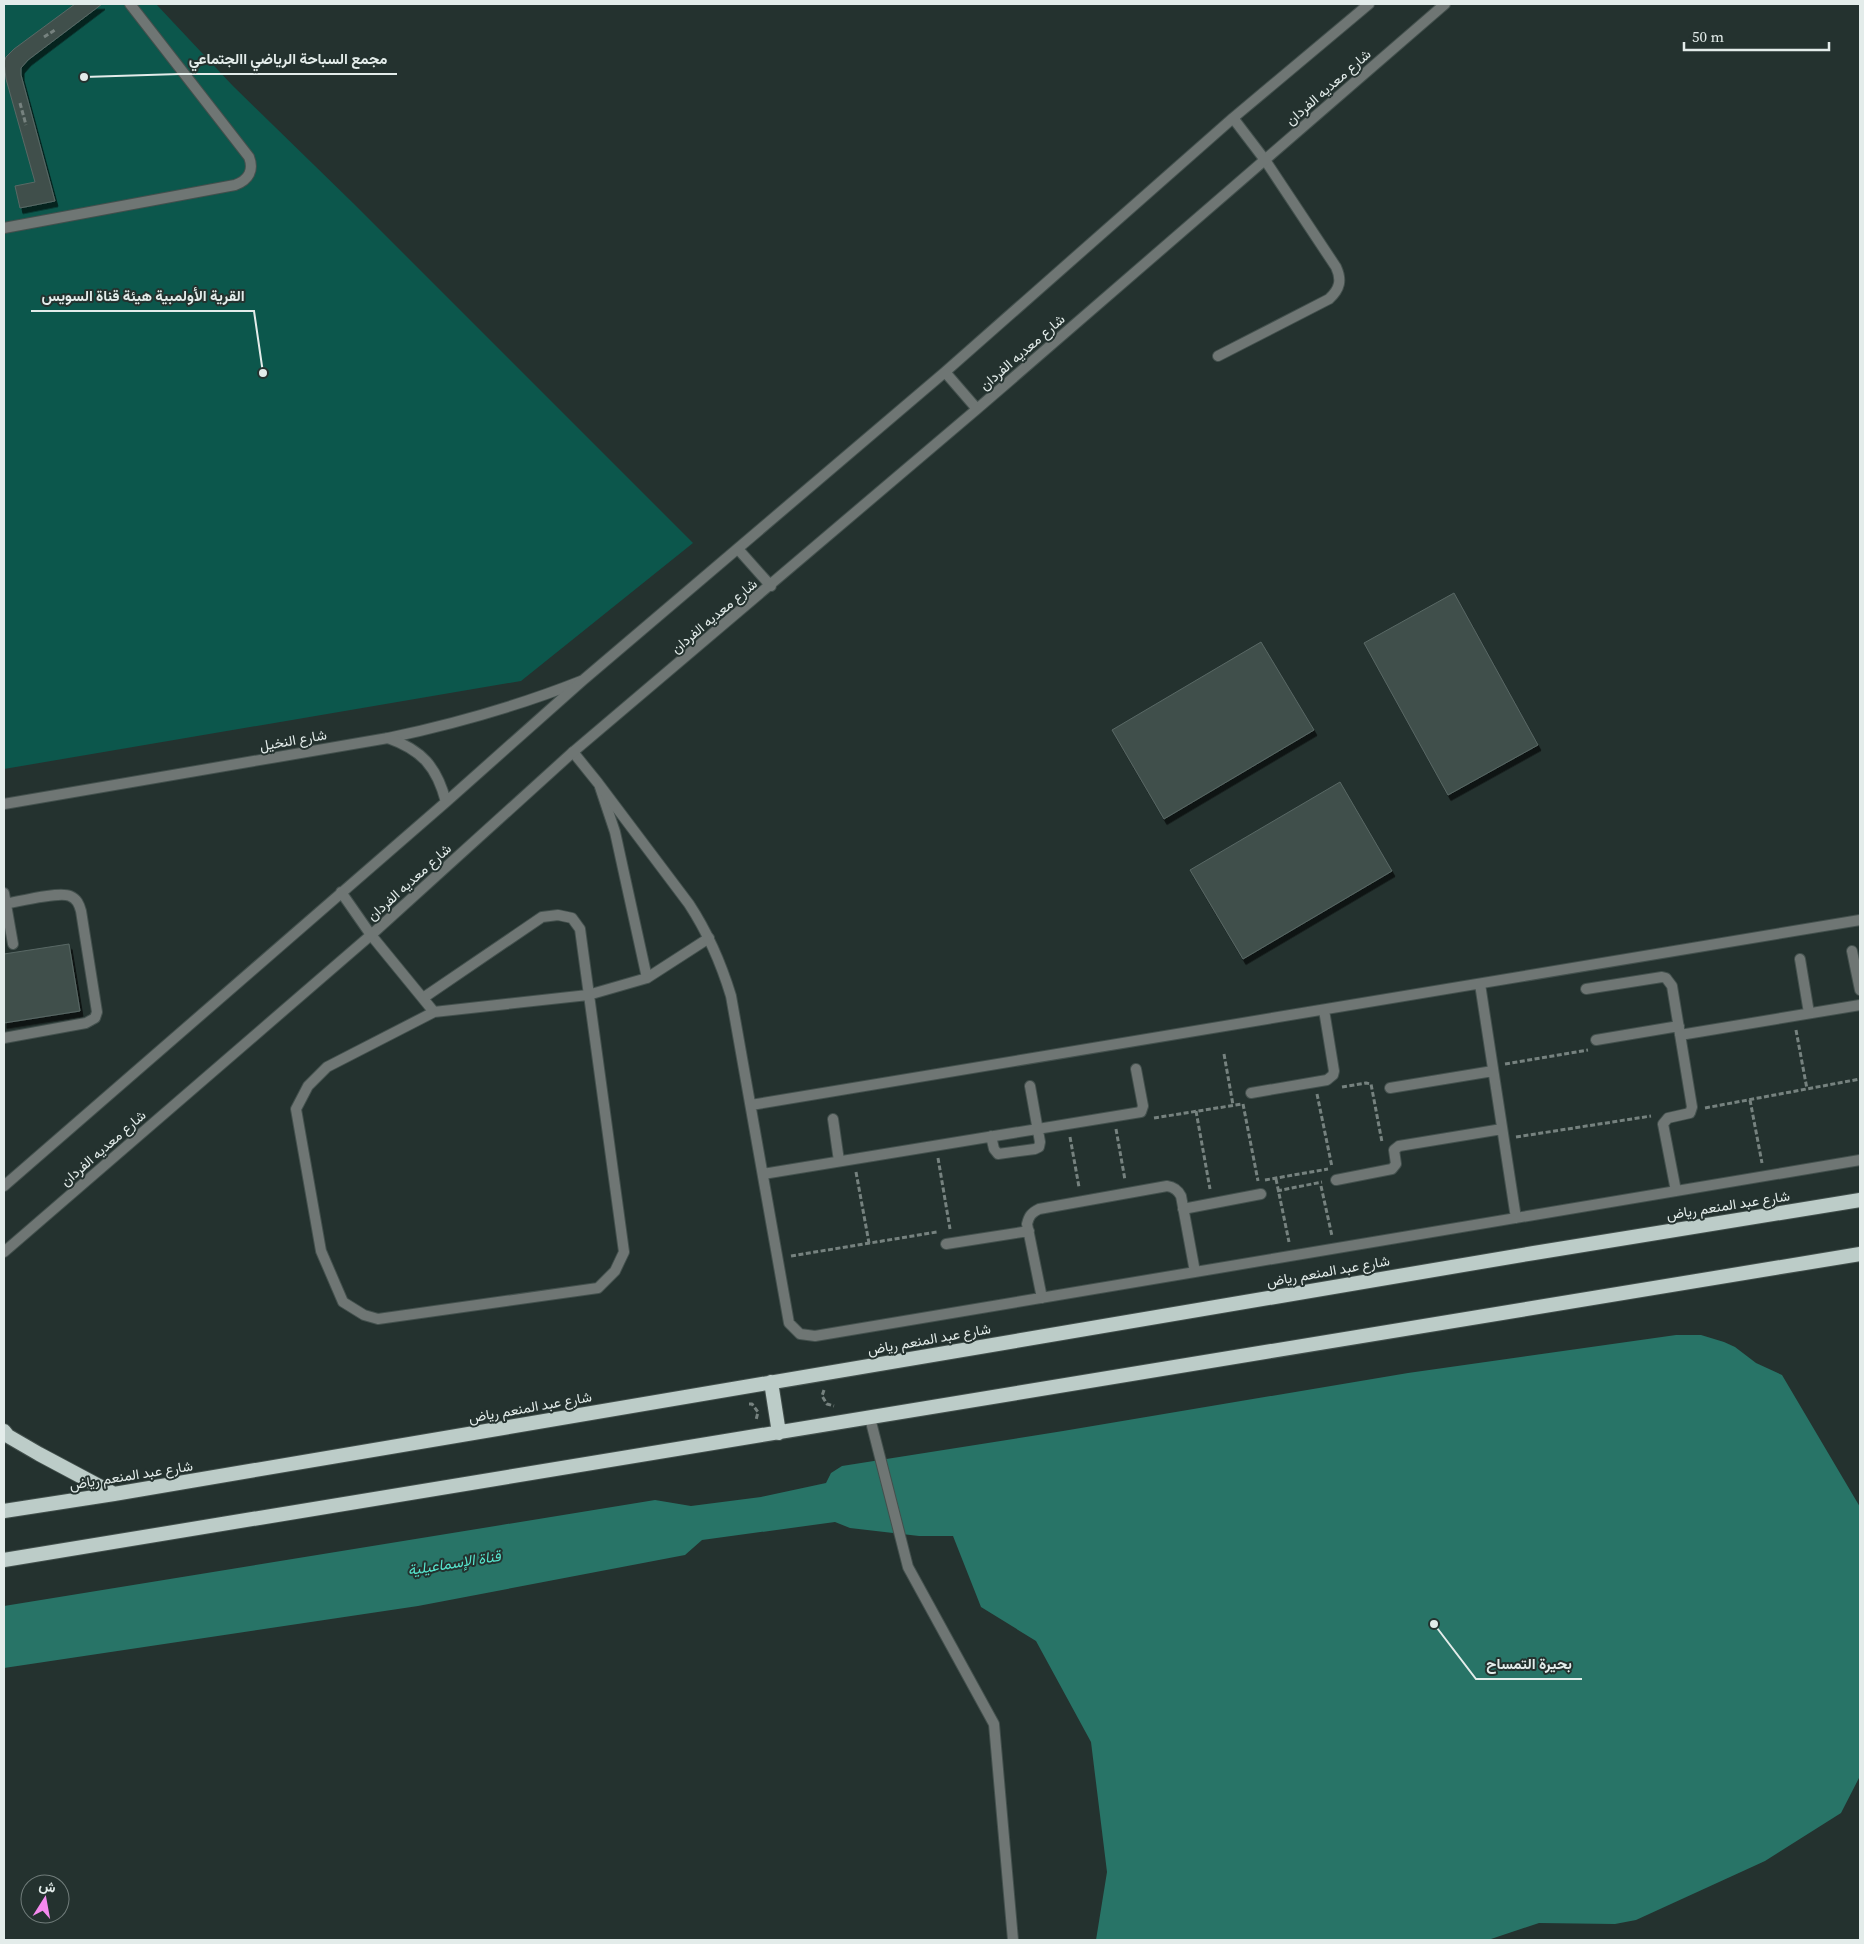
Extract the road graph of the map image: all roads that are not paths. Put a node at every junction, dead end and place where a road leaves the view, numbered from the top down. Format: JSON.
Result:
{"nodes":[{"id":1,"x":130,"y":4,"type":"edge"},
{"id":2,"x":1369,"y":4,"type":"edge"},
{"id":3,"x":1445,"y":4,"type":"edge"},
{"id":4,"x":1233,"y":118,"type":"junction"},
{"id":5,"x":1265,"y":160,"type":"junction"},
{"id":6,"x":4,"y":228,"type":"edge"},
{"id":7,"x":1218,"y":356,"type":"dead end"},
{"id":8,"x":944,"y":372,"type":"junction"},
{"id":9,"x":977,"y":409,"type":"junction"},
{"id":10,"x":738,"y":549,"type":"junction"},
{"id":11,"x":771,"y":586,"type":"junction"},
{"id":12,"x":582,"y":681,"type":"junction"},
{"id":13,"x":388,"y":738,"type":"junction"},
{"id":14,"x":573,"y":752,"type":"junction"},
{"id":15,"x":598,"y":783,"type":"junction"},
{"id":16,"x":446,"y":802,"type":"junction"},
{"id":17,"x":4,"y":804,"type":"edge"},
{"id":18,"x":341,"y":892,"type":"junction"},
{"id":19,"x":4,"y":900,"type":"edge"},
{"id":20,"x":1860,"y":920,"type":"edge"},
{"id":21,"x":371,"y":935,"type":"junction"},
{"id":22,"x":709,"y":938,"type":"junction"},
{"id":23,"x":13,"y":944,"type":"dead end"},
{"id":24,"x":1852,"y":951,"type":"dead end"},
{"id":25,"x":1800,"y":959,"type":"dead end"},
{"id":26,"x":647,"y":978,"type":"junction"},
{"id":27,"x":1480,"y":984,"type":"junction"},
{"id":28,"x":1586,"y":989,"type":"dead end"},
{"id":29,"x":1860,"y":990,"type":"edge"},
{"id":30,"x":588,"y":995,"type":"junction"},
{"id":31,"x":423,"y":998,"type":"junction"},
{"id":32,"x":1860,"y":1005,"type":"edge"},
{"id":33,"x":1324,"y":1010,"type":"junction"},
{"id":34,"x":434,"y":1012,"type":"junction"},
{"id":35,"x":1809,"y":1013,"type":"junction"},
{"id":36,"x":1679,"y":1031,"type":"junction"},
{"id":37,"x":4,"y":1038,"type":"edge"},
{"id":38,"x":1596,"y":1040,"type":"dead end"},
{"id":39,"x":1136,"y":1069,"type":"dead end"},
{"id":40,"x":1493,"y":1071,"type":"junction"},
{"id":41,"x":1030,"y":1086,"type":"dead end"},
{"id":42,"x":1390,"y":1088,"type":"dead end"},
{"id":43,"x":1252,"y":1098,"type":"road end"},
{"id":44,"x":751,"y":1105,"type":"junction"},
{"id":45,"x":832,"y":1120,"type":"dead end"},
{"id":46,"x":1038,"y":1129,"type":"junction"},
{"id":47,"x":1503,"y":1134,"type":"junction"},
{"id":48,"x":991,"y":1136,"type":"junction"},
{"id":49,"x":1860,"y":1160,"type":"edge"},
{"id":50,"x":840,"y":1161,"type":"junction"},
{"id":51,"x":763,"y":1174,"type":"junction"},
{"id":52,"x":1336,"y":1180,"type":"road end"},
{"id":53,"x":4,"y":1186,"type":"edge"},
{"id":54,"x":1676,"y":1191,"type":"junction"},
{"id":55,"x":1261,"y":1194,"type":"road end"},
{"id":56,"x":1860,"y":1200,"type":"edge"},
{"id":57,"x":1183,"y":1209,"type":"junction"},
{"id":58,"x":1516,"y":1218,"type":"junction"},
{"id":59,"x":1029,"y":1231,"type":"junction"},
{"id":60,"x":946,"y":1244,"type":"dead end"},
{"id":61,"x":4,"y":1252,"type":"edge"},
{"id":62,"x":1860,"y":1254,"type":"edge"},
{"id":63,"x":1195,"y":1272,"type":"junction"},
{"id":64,"x":1042,"y":1298,"type":"junction"},
{"id":65,"x":771,"y":1382,"type":"junction"},
{"id":66,"x":870,"y":1418,"type":"junction"},
{"id":67,"x":4,"y":1431,"type":"edge"},
{"id":68,"x":779,"y":1433,"type":"junction"},
{"id":69,"x":114,"y":1494,"type":"junction"},
{"id":70,"x":4,"y":1511,"type":"edge"},
{"id":71,"x":4,"y":1560,"type":"edge"},
{"id":72,"x":1013,"y":1940,"type":"edge"}],
"edges":[{"from":1,"to":6,"type":"street"},
{"from":2,"to":4,"type":"street"},
{"from":3,"to":5,"type":"street","name":"شارع معديه الفردان"},
{"from":4,"to":5,"type":"street"},
{"from":4,"to":8,"type":"street"},
{"from":5,"to":7,"type":"street"},
{"from":5,"to":9,"type":"street","name":"شارع معديه الفردان"},
{"from":8,"to":9,"type":"street"},
{"from":8,"to":10,"type":"street"},
{"from":9,"to":11,"type":"street","name":"شارع معديه الفردان"},
{"from":10,"to":11,"type":"street"},
{"from":10,"to":12,"type":"street"},
{"from":11,"to":14,"type":"street","name":"شارع معديه الفردان"},
{"from":12,"to":13,"type":"street","name":"شارع النخيل"},
{"from":12,"to":16,"type":"street"},
{"from":13,"to":16,"type":"street"},
{"from":13,"to":17,"type":"street","name":"شارع النخيل"},
{"from":14,"to":15,"type":"street"},
{"from":14,"to":21,"type":"street","name":"شارع معديه الفردان"},
{"from":15,"to":22,"type":"street"},
{"from":15,"to":26,"type":"street"},
{"from":16,"to":18,"type":"street"},
{"from":18,"to":21,"type":"street"},
{"from":18,"to":53,"type":"street"},
{"from":19,"to":23,"type":"street"},
{"from":19,"to":37,"type":"street"},
{"from":20,"to":27,"type":"street"},
{"from":21,"to":31,"type":"street"},
{"from":21,"to":61,"type":"street","name":"شارع معديه الفردان"},
{"from":22,"to":26,"type":"street"},
{"from":22,"to":44,"type":"street"},
{"from":24,"to":29,"type":"street"},
{"from":25,"to":35,"type":"street"},
{"from":26,"to":30,"type":"street"},
{"from":27,"to":33,"type":"street"},
{"from":27,"to":40,"type":"street"},
{"from":28,"to":36,"type":"street"},
{"from":30,"to":31,"type":"street"},
{"from":30,"to":34,"type":"street"},
{"from":30,"to":34,"type":"street"},
{"from":31,"to":34,"type":"street"},
{"from":32,"to":35,"type":"street"},
{"from":33,"to":43,"type":"street"},
{"from":33,"to":44,"type":"street"},
{"from":35,"to":36,"type":"street"},
{"from":36,"to":38,"type":"street"},
{"from":36,"to":54,"type":"street"},
{"from":39,"to":46,"type":"street"},
{"from":40,"to":42,"type":"street"},
{"from":40,"to":47,"type":"street"},
{"from":41,"to":46,"type":"street"},
{"from":44,"to":51,"type":"street"},
{"from":45,"to":50,"type":"street"},
{"from":46,"to":48,"type":"street"},
{"from":46,"to":48,"type":"street"},
{"from":47,"to":52,"type":"street"},
{"from":47,"to":58,"type":"street"},
{"from":48,"to":50,"type":"street"},
{"from":49,"to":54,"type":"street"},
{"from":50,"to":51,"type":"street"},
{"from":51,"to":64,"type":"street"},
{"from":54,"to":58,"type":"street"},
{"from":55,"to":57,"type":"street"},
{"from":56,"to":65,"type":"highway","name":"شارع عبد المنعم رياض"},
{"from":57,"to":59,"type":"street"},
{"from":57,"to":63,"type":"street"},
{"from":58,"to":63,"type":"street"},
{"from":59,"to":60,"type":"street"},
{"from":59,"to":64,"type":"street"},
{"from":62,"to":66,"type":"highway"},
{"from":63,"to":64,"type":"street"},
{"from":65,"to":68,"type":"highway"},
{"from":65,"to":69,"type":"highway","name":"شارع عبد المنعم رياض"},
{"from":66,"to":68,"type":"highway"},
{"from":66,"to":72,"type":"street"},
{"from":67,"to":69,"type":"highway"},
{"from":68,"to":71,"type":"highway"},
{"from":69,"to":70,"type":"highway","name":"شارع عبد المنعم رياض"}]}
